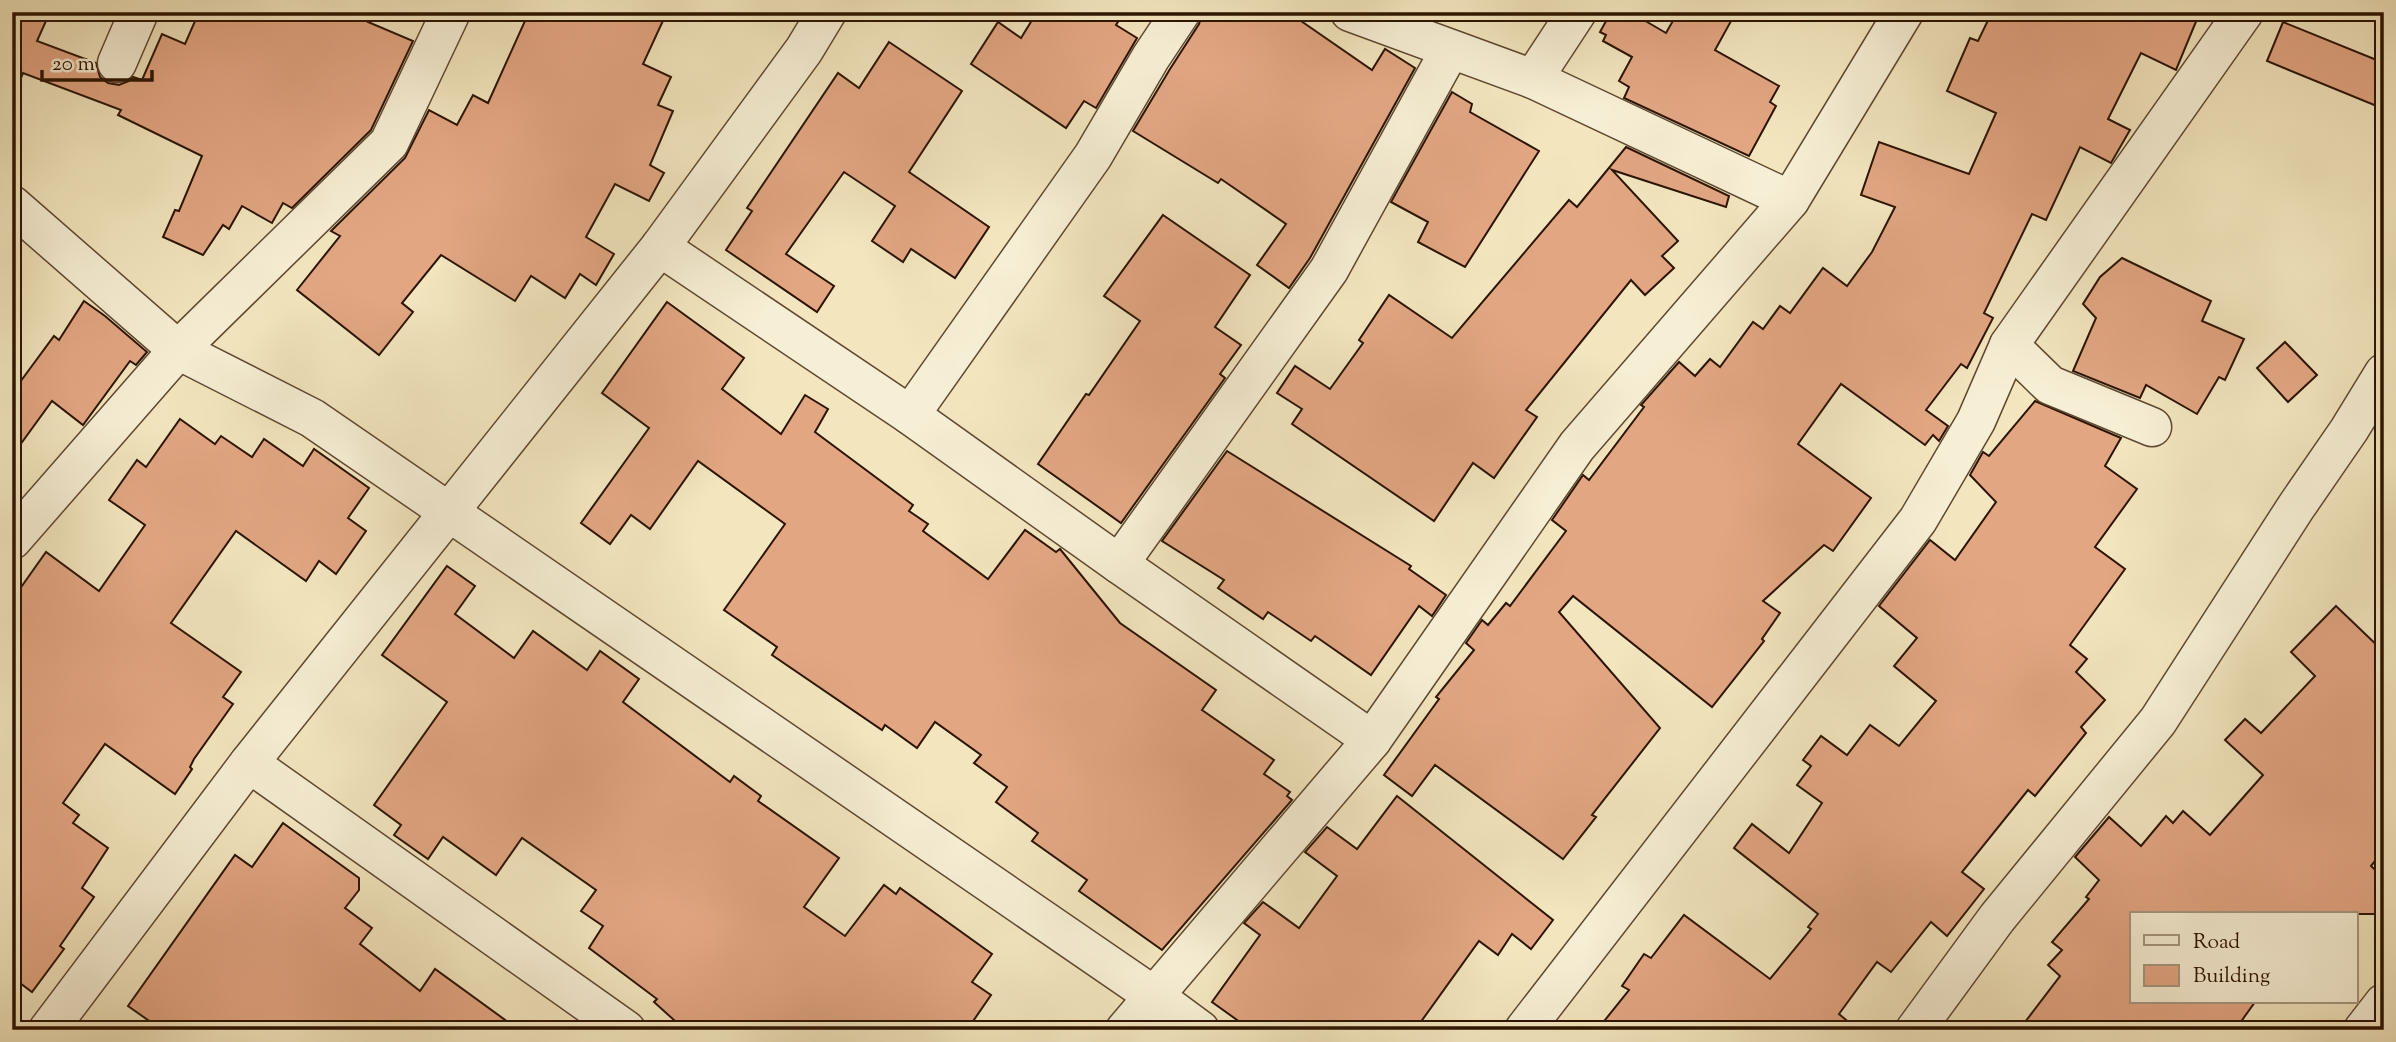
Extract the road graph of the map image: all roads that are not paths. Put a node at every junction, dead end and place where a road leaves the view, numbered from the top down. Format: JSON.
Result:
{"nodes":[{"id":1,"x":139,"y":12,"type":"edge"},
{"id":2,"x":451,"y":12,"type":"edge"},
{"id":3,"x":827,"y":12,"type":"edge"},
{"id":4,"x":1181,"y":12,"type":"edge"},
{"id":5,"x":1350,"y":12,"type":"edge"},
{"id":6,"x":1577,"y":12,"type":"edge"},
{"id":7,"x":1904,"y":12,"type":"edge"},
{"id":8,"x":2244,"y":12,"type":"edge"},
{"id":9,"x":1450,"y":50,"type":"junction"},
{"id":10,"x":117,"y":62,"type":"dead end"},
{"id":11,"x":1534,"y":79,"type":"junction"},
{"id":12,"x":1790,"y":200,"type":"junction"},
{"id":13,"x":12,"y":205,"type":"edge"},
{"id":14,"x":660,"y":247,"type":"junction"},
{"id":15,"x":2009,"y":345,"type":"junction"},
{"id":16,"x":178,"y":350,"type":"junction"},
{"id":17,"x":2384,"y":373,"type":"edge"},
{"id":18,"x":910,"y":415,"type":"junction"},
{"id":19,"x":2152,"y":427,"type":"dead end"},
{"id":20,"x":448,"y":510,"type":"junction"},
{"id":21,"x":12,"y":540,"type":"edge"},
{"id":22,"x":1119,"y":564,"type":"junction"},
{"id":23,"x":1372,"y":740,"type":"junction"},
{"id":24,"x":249,"y":764,"type":"junction"},
{"id":25,"x":1154,"y":996,"type":"junction"},
{"id":26,"x":2384,"y":1003,"type":"edge"},
{"id":27,"x":52,"y":1028,"type":"edge"},
{"id":28,"x":626,"y":1030,"type":"edge"},
{"id":29,"x":1125,"y":1030,"type":"edge"},
{"id":30,"x":1200,"y":1030,"type":"edge"},
{"id":31,"x":1524,"y":1030,"type":"edge"},
{"id":32,"x":1915,"y":1030,"type":"edge"},
{"id":33,"x":2363,"y":1030,"type":"edge"}],
"edges":[{"from":1,"to":10,"type":"street"},
{"from":2,"to":16,"type":"street"},
{"from":3,"to":14,"type":"street"},
{"from":4,"to":18,"type":"street"},
{"from":5,"to":9,"type":"street"},
{"from":6,"to":11,"type":"street"},
{"from":7,"to":12,"type":"street"},
{"from":8,"to":15,"type":"street"},
{"from":9,"to":11,"type":"street"},
{"from":9,"to":22,"type":"street"},
{"from":11,"to":12,"type":"street"},
{"from":12,"to":23,"type":"street"},
{"from":13,"to":16,"type":"street"},
{"from":14,"to":18,"type":"street"},
{"from":14,"to":20,"type":"street"},
{"from":15,"to":19,"type":"street"},
{"from":15,"to":31,"type":"street"},
{"from":16,"to":20,"type":"street"},
{"from":16,"to":21,"type":"street"},
{"from":17,"to":32,"type":"street"},
{"from":18,"to":22,"type":"street"},
{"from":20,"to":24,"type":"street"},
{"from":20,"to":25,"type":"street"},
{"from":22,"to":23,"type":"street"},
{"from":23,"to":25,"type":"street"},
{"from":24,"to":27,"type":"street"},
{"from":24,"to":28,"type":"street"},
{"from":25,"to":29,"type":"street"},
{"from":25,"to":30,"type":"street"},
{"from":26,"to":33,"type":"street"}]}
